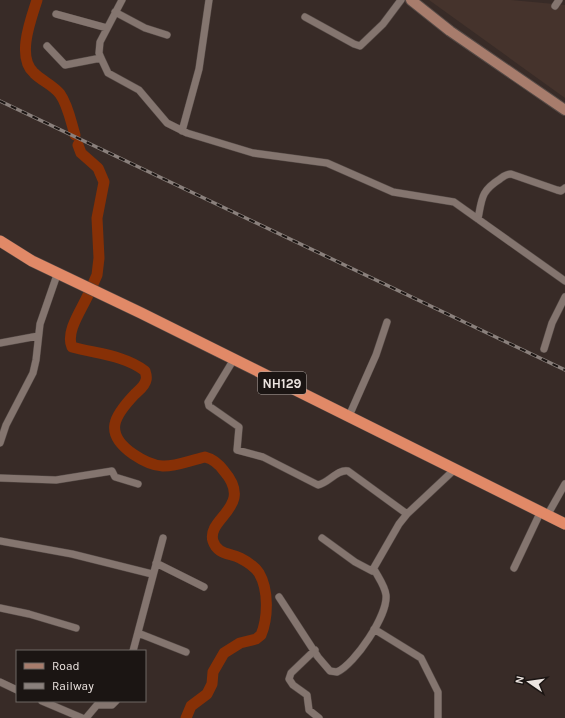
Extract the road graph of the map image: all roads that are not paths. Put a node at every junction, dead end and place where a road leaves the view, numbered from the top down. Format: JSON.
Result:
{"nodes":[{"id":1,"x":122,"y":0,"type":"edge"},
{"id":2,"x":209,"y":0,"type":"edge"},
{"id":3,"x":401,"y":0,"type":"edge"},
{"id":4,"x":411,"y":0,"type":"edge"},
{"id":5,"x":115,"y":12,"type":"junction"},
{"id":6,"x":56,"y":14,"type":"dead end"},
{"id":7,"x":305,"y":17,"type":"dead end"},
{"id":8,"x":107,"y":28,"type":"junction"},
{"id":9,"x":167,"y":35,"type":"dead end"},
{"id":10,"x":47,"y":46,"type":"dead end"},
{"id":11,"x":101,"y":58,"type":"junction"},
{"id":12,"x":565,"y":110,"type":"edge"},
{"id":13,"x":182,"y":130,"type":"junction"},
{"id":14,"x":565,"y":188,"type":"edge"},
{"id":15,"x":478,"y":219,"type":"junction"},
{"id":16,"x":0,"y":241,"type":"edge"},
{"id":17,"x":58,"y":272,"type":"junction"},
{"id":18,"x":565,"y":281,"type":"edge"},
{"id":19,"x":565,"y":297,"type":"edge"},
{"id":20,"x":387,"y":322,"type":"dead end"},
{"id":21,"x":38,"y":336,"type":"junction"},
{"id":22,"x":0,"y":343,"type":"edge"},
{"id":23,"x":544,"y":349,"type":"dead end"},
{"id":24,"x":234,"y":359,"type":"junction"},
{"id":25,"x":349,"y":416,"type":"junction"},
{"id":26,"x":0,"y":443,"type":"edge"},
{"id":27,"x":455,"y":469,"type":"junction"},
{"id":28,"x":0,"y":478,"type":"edge"},
{"id":29,"x":138,"y":484,"type":"dead end"},
{"id":30,"x":565,"y":484,"type":"edge"},
{"id":31,"x":545,"y":513,"type":"junction"},
{"id":32,"x":407,"y":514,"type":"junction"},
{"id":33,"x":565,"y":524,"type":"edge"},
{"id":34,"x":163,"y":538,"type":"dead end"},
{"id":35,"x":322,"y":538,"type":"dead end"},
{"id":36,"x":0,"y":541,"type":"edge"},
{"id":37,"x":156,"y":563,"type":"junction"},
{"id":38,"x":514,"y":568,"type":"dead end"},
{"id":39,"x":374,"y":569,"type":"junction"},
{"id":40,"x":152,"y":574,"type":"junction"},
{"id":41,"x":204,"y":587,"type":"dead end"},
{"id":42,"x":279,"y":597,"type":"dead end"},
{"id":43,"x":0,"y":608,"type":"edge"},
{"id":44,"x":76,"y":628,"type":"dead end"},
{"id":45,"x":374,"y":629,"type":"junction"},
{"id":46,"x":138,"y":633,"type":"junction"},
{"id":47,"x":133,"y":650,"type":"edge"},
{"id":48,"x":315,"y":650,"type":"junction"},
{"id":49,"x":186,"y":652,"type":"dead end"},
{"id":50,"x":0,"y":682,"type":"edge"},
{"id":51,"x":16,"y":690,"type":"edge"},
{"id":52,"x":44,"y":702,"type":"edge"},
{"id":53,"x":115,"y":702,"type":"edge"},
{"id":54,"x":82,"y":718,"type":"edge"},
{"id":55,"x":86,"y":718,"type":"edge"},
{"id":56,"x":319,"y":718,"type":"edge"},
{"id":57,"x":438,"y":718,"type":"edge"}],
"edges":[{"from":1,"to":5,"type":"street"},
{"from":2,"to":13,"type":"street"},
{"from":3,"to":7,"type":"street"},
{"from":4,"to":12,"type":"main road"},
{"from":5,"to":8,"type":"street"},
{"from":5,"to":9,"type":"street"},
{"from":6,"to":8,"type":"street"},
{"from":8,"to":11,"type":"street"},
{"from":10,"to":11,"type":"street"},
{"from":11,"to":13,"type":"street"},
{"from":13,"to":15,"type":"street"},
{"from":14,"to":15,"type":"street"},
{"from":15,"to":18,"type":"street"},
{"from":16,"to":17,"type":"highway","number":"NH129"},
{"from":17,"to":21,"type":"street"},
{"from":17,"to":24,"type":"highway","number":"NH129"},
{"from":19,"to":23,"type":"street"},
{"from":20,"to":25,"type":"street"},
{"from":21,"to":22,"type":"street"},
{"from":21,"to":26,"type":"street"},
{"from":24,"to":25,"type":"highway","number":"NH129"},
{"from":24,"to":32,"type":"street"},
{"from":25,"to":27,"type":"highway","number":"NH129"},
{"from":27,"to":31,"type":"highway","number":"NH129"},
{"from":27,"to":32,"type":"street"},
{"from":28,"to":29,"type":"street"},
{"from":30,"to":31,"type":"street"},
{"from":31,"to":33,"type":"highway","number":"NH129"},
{"from":31,"to":38,"type":"street"},
{"from":32,"to":39,"type":"street"},
{"from":34,"to":37,"type":"street"},
{"from":35,"to":39,"type":"street"},
{"from":36,"to":40,"type":"street"},
{"from":37,"to":40,"type":"street"},
{"from":37,"to":41,"type":"street"},
{"from":39,"to":45,"type":"street"},
{"from":40,"to":46,"type":"street"},
{"from":42,"to":48,"type":"street"},
{"from":43,"to":44,"type":"street"},
{"from":45,"to":48,"type":"street"},
{"from":45,"to":57,"type":"street"},
{"from":46,"to":47,"type":"street"},
{"from":46,"to":49,"type":"street"},
{"from":48,"to":56,"type":"street"},
{"from":50,"to":51,"type":"street"},
{"from":52,"to":54,"type":"street"},
{"from":53,"to":55,"type":"street"}]}
